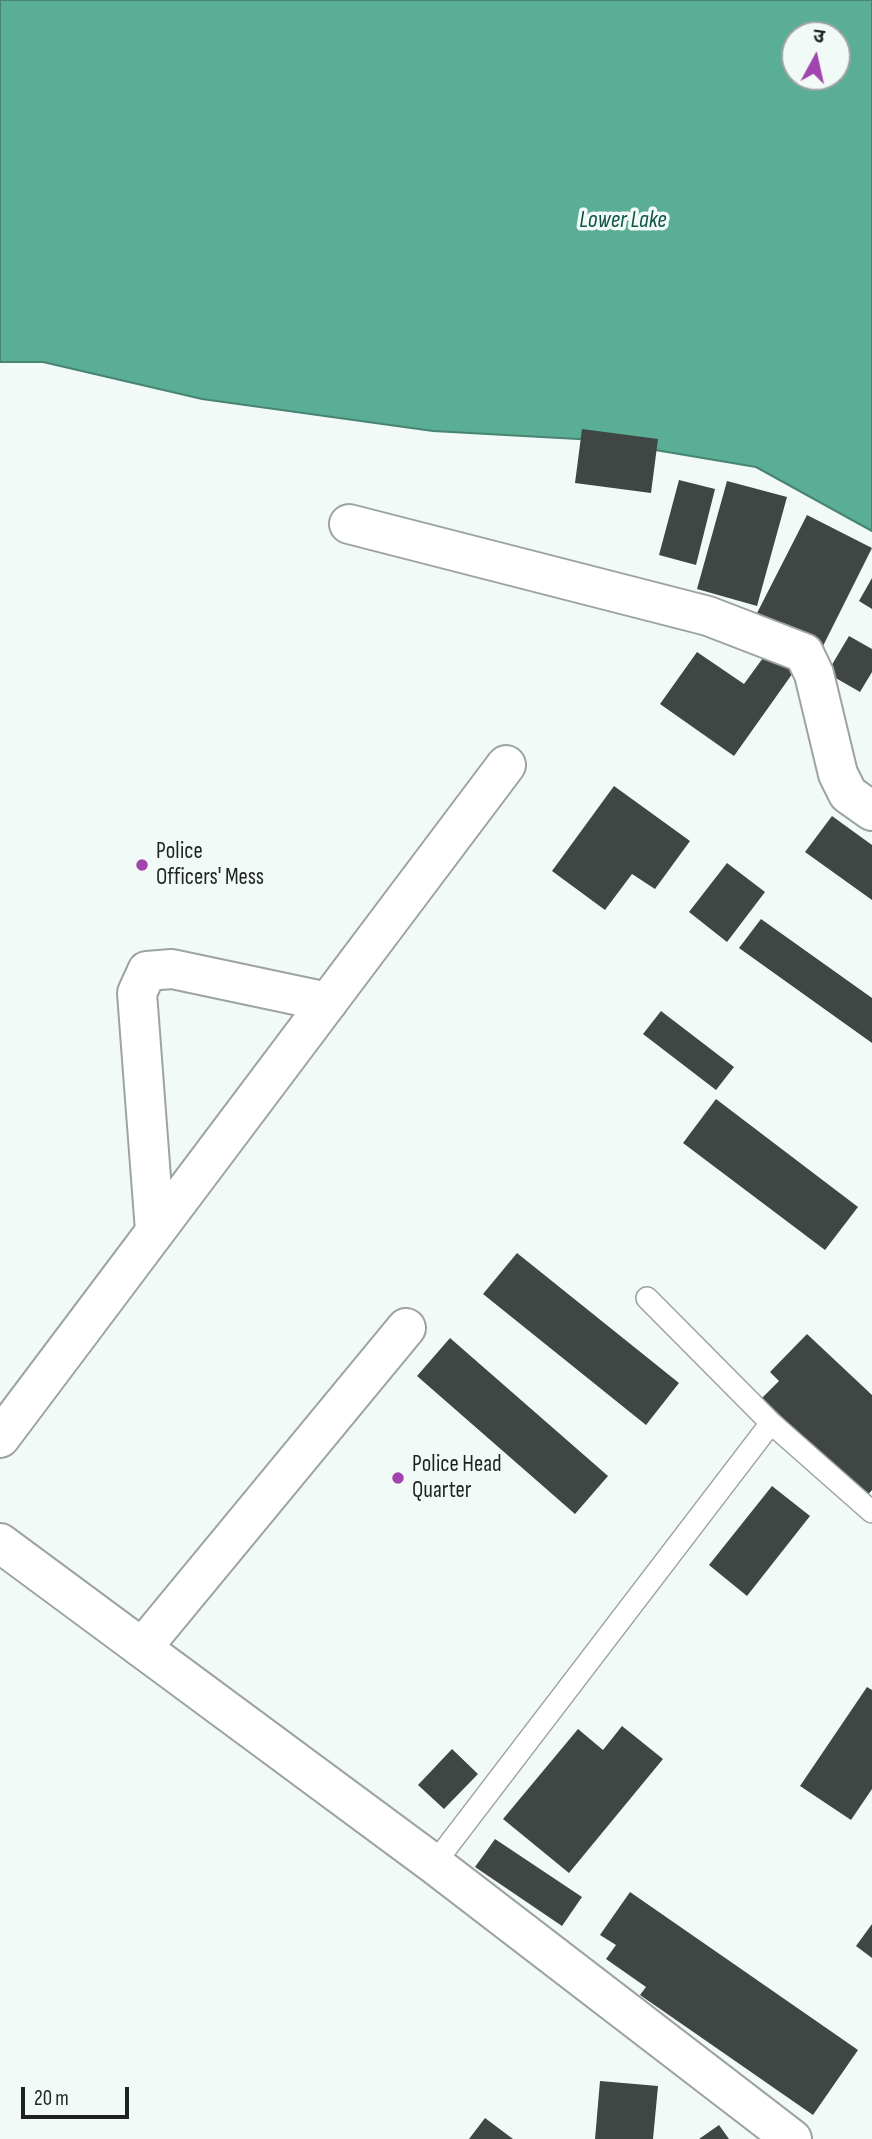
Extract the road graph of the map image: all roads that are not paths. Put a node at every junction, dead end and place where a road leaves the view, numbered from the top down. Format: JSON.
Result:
{"nodes":[{"id":1,"x":349,"y":524,"type":"dead end"},
{"id":2,"x":506,"y":765,"type":"dead end"},
{"id":3,"x":872,"y":811,"type":"edge"},
{"id":4,"x":328,"y":1002,"type":"junction"},
{"id":5,"x":155,"y":1231,"type":"junction"},
{"id":6,"x":647,"y":1298,"type":"dead end"},
{"id":7,"x":406,"y":1328,"type":"dead end"},
{"id":8,"x":771,"y":1423,"type":"junction"},
{"id":9,"x":0,"y":1438,"type":"edge"},
{"id":10,"x":872,"y":1512,"type":"edge"},
{"id":11,"x":0,"y":1543,"type":"edge"},
{"id":12,"x":142,"y":1648,"type":"junction"},
{"id":13,"x":434,"y":1864,"type":"junction"},
{"id":14,"x":792,"y":2139,"type":"edge"}],
"edges":[{"from":1,"to":3,"type":"street"},
{"from":2,"to":4,"type":"street"},
{"from":4,"to":5,"type":"street"},
{"from":4,"to":5,"type":"street"},
{"from":5,"to":9,"type":"street"},
{"from":6,"to":8,"type":"lane"},
{"from":7,"to":12,"type":"street"},
{"from":8,"to":10,"type":"lane"},
{"from":8,"to":13,"type":"lane"},
{"from":11,"to":12,"type":"street"},
{"from":12,"to":13,"type":"street"},
{"from":13,"to":14,"type":"street"}]}
